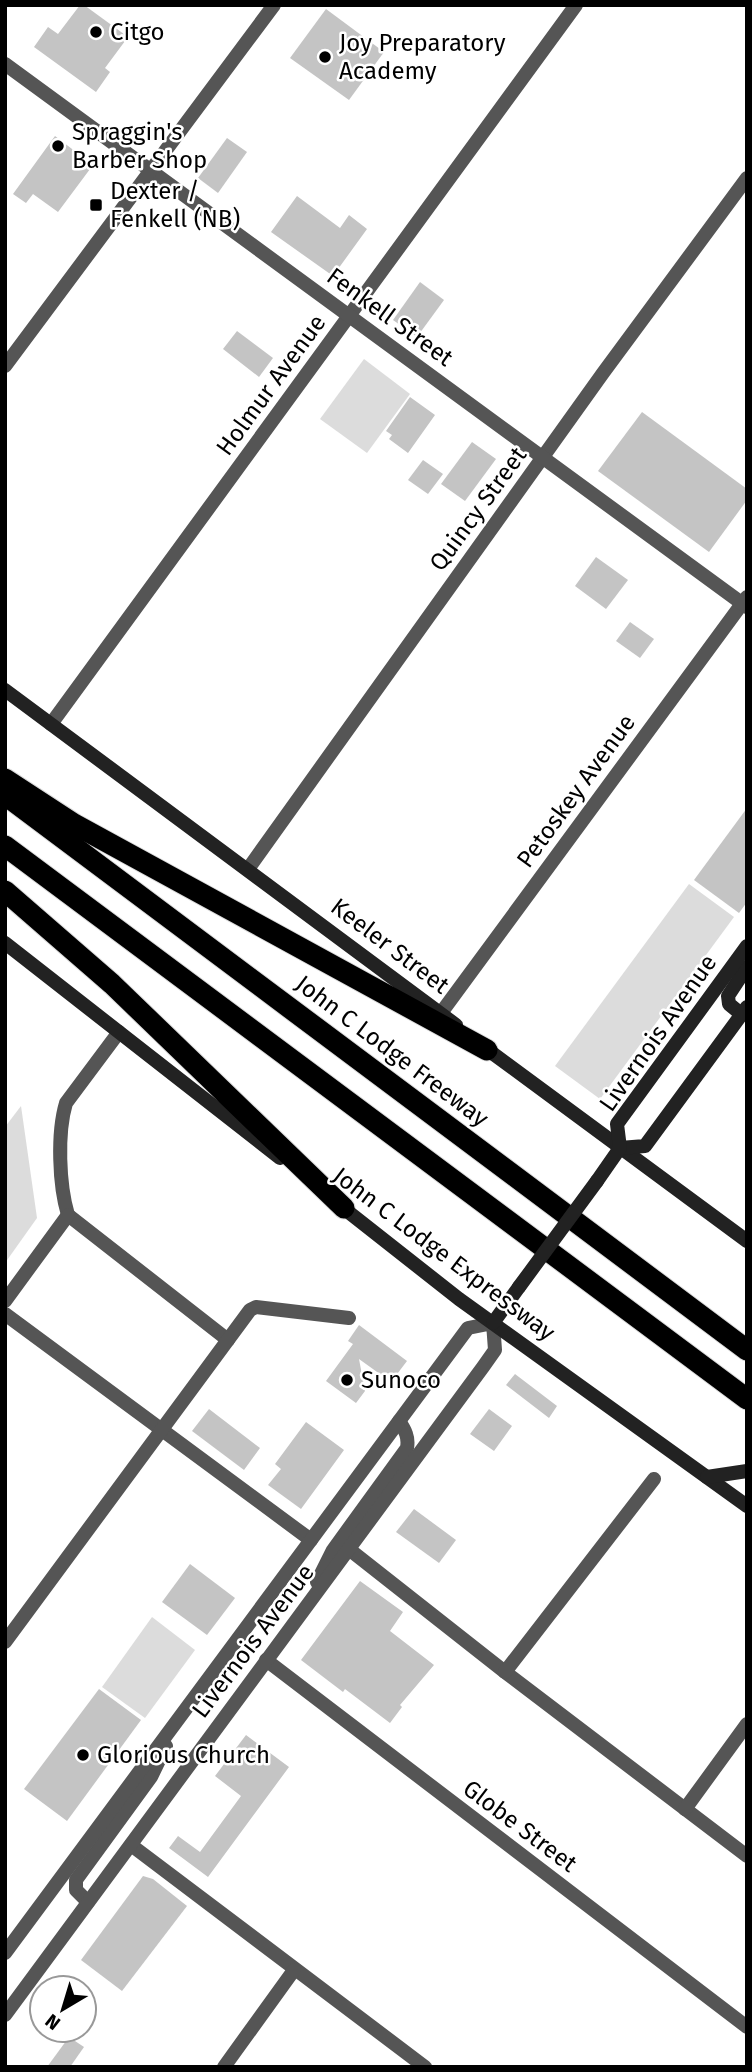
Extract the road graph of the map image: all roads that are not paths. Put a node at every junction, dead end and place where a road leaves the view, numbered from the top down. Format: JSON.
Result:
{"nodes":[{"id":1,"x":274,"y":5,"type":"edge"},
{"id":2,"x":576,"y":5,"type":"edge"},
{"id":3,"x":5,"y":64,"type":"edge"},
{"id":4,"x":151,"y":170,"type":"junction"},
{"id":5,"x":747,"y":178,"type":"edge"},
{"id":6,"x":350,"y":316,"type":"junction"},
{"id":7,"x":5,"y":366,"type":"edge"},
{"id":8,"x":543,"y":457,"type":"junction"},
{"id":9,"x":745,"y":602,"type":"edge"},
{"id":10,"x":5,"y":690,"type":"edge"},
{"id":11,"x":51,"y":724,"type":"junction"},
{"id":12,"x":5,"y":779,"type":"edge"},
{"id":13,"x":5,"y":795,"type":"edge"},
{"id":14,"x":5,"y":846,"type":"edge"},
{"id":15,"x":248,"y":869,"type":"junction"},
{"id":16,"x":5,"y":891,"type":"edge"},
{"id":17,"x":747,"y":946,"type":"edge"},
{"id":18,"x":8,"y":950,"type":"edge"},
{"id":19,"x":747,"y":967,"type":"edge"},
{"id":20,"x":744,"y":1010,"type":"edge"},
{"id":21,"x":441,"y":1013,"type":"junction"},
{"id":22,"x":119,"y":1032,"type":"junction"},
{"id":23,"x":487,"y":1050,"type":"junction"},
{"id":24,"x":620,"y":1148,"type":"junction"},
{"id":25,"x":344,"y":1209,"type":"junction"},
{"id":26,"x":68,"y":1216,"type":"junction"},
{"id":27,"x":747,"y":1241,"type":"edge"},
{"id":28,"x":5,"y":1301,"type":"edge"},
{"id":29,"x":5,"y":1314,"type":"edge"},
{"id":30,"x":349,"y":1318,"type":"dead end"},
{"id":31,"x":493,"y":1323,"type":"junction"},
{"id":32,"x":228,"y":1340,"type":"junction"},
{"id":33,"x":747,"y":1350,"type":"edge"},
{"id":34,"x":747,"y":1399,"type":"edge"},
{"id":35,"x":399,"y":1421,"type":"junction"},
{"id":36,"x":161,"y":1430,"type":"junction"},
{"id":37,"x":747,"y":1471,"type":"edge"},
{"id":38,"x":706,"y":1478,"type":"junction"},
{"id":39,"x":654,"y":1479,"type":"dead end"},
{"id":40,"x":747,"y":1506,"type":"edge"},
{"id":41,"x":311,"y":1540,"type":"junction"},
{"id":42,"x":350,"y":1550,"type":"junction"},
{"id":43,"x":305,"y":1609,"type":"junction"},
{"id":44,"x":5,"y":1642,"type":"edge"},
{"id":45,"x":266,"y":1660,"type":"junction"},
{"id":46,"x":505,"y":1672,"type":"junction"},
{"id":47,"x":180,"y":1716,"type":"junction"},
{"id":48,"x":747,"y":1724,"type":"edge"},
{"id":49,"x":685,"y":1809,"type":"junction"},
{"id":50,"x":131,"y":1845,"type":"junction"},
{"id":51,"x":747,"y":1856,"type":"edge"},
{"id":52,"x":88,"y":1902,"type":"junction"},
{"id":53,"x":5,"y":1953,"type":"edge"},
{"id":54,"x":294,"y":1970,"type":"junction"},
{"id":55,"x":5,"y":2015,"type":"edge"},
{"id":56,"x":747,"y":2027,"type":"edge"},
{"id":57,"x":224,"y":2067,"type":"edge"},
{"id":58,"x":425,"y":2067,"type":"edge"}],
"edges":[{"from":1,"to":4,"type":"street"},
{"from":2,"to":6,"type":"street","name":"Holmur Avenue"},
{"from":3,"to":4,"type":"street","name":"Fenkell Street"},
{"from":4,"to":6,"type":"street","name":"Fenkell Street"},
{"from":4,"to":7,"type":"street"},
{"from":5,"to":8,"type":"street","name":"Quincy Street"},
{"from":6,"to":8,"type":"street","name":"Fenkell Street"},
{"from":6,"to":11,"type":"street","name":"Holmur Avenue"},
{"from":8,"to":9,"type":"street","name":"Fenkell Street"},
{"from":8,"to":15,"type":"street","name":"Quincy Street"},
{"from":9,"to":21,"type":"street","name":"Petoskey Avenue"},
{"from":10,"to":11,"type":"main road","name":"Keeler Street"},
{"from":11,"to":15,"type":"main road","name":"Keeler Street"},
{"from":12,"to":23,"type":"highway"},
{"from":13,"to":33,"type":"highway","name":"John C Lodge Freeway"},
{"from":14,"to":34,"type":"highway"},
{"from":15,"to":21,"type":"main road","name":"Keeler Street"},
{"from":16,"to":25,"type":"highway"},
{"from":17,"to":24,"type":"main road","name":"Livernois Avenue"},
{"from":18,"to":22,"type":"main road","name":"John C Lodge Expressway"},
{"from":19,"to":20,"type":"main road"},
{"from":20,"to":24,"type":"main road","name":"Livernois Avenue"},
{"from":21,"to":23,"type":"main road","name":"Keeler Street"},
{"from":22,"to":25,"type":"main road","name":"John C Lodge Expressway"},
{"from":22,"to":26,"type":"street"},
{"from":23,"to":24,"type":"main road","name":"Keeler Street"},
{"from":24,"to":27,"type":"main road","name":"Keeler Street"},
{"from":24,"to":31,"type":"main road","name":"Livernois Avenue","bridge":true},
{"from":25,"to":31,"type":"main road","name":"John C Lodge Expressway"},
{"from":26,"to":28,"type":"street"},
{"from":26,"to":32,"type":"street"},
{"from":29,"to":36,"type":"street"},
{"from":30,"to":32,"type":"street"},
{"from":31,"to":35,"type":"street","name":"Livernois Avenue"},
{"from":31,"to":38,"type":"main road","name":"John C Lodge Expressway"},
{"from":31,"to":42,"type":"street","name":"Livernois Avenue"},
{"from":32,"to":36,"type":"street"},
{"from":35,"to":41,"type":"street","name":"Livernois Avenue"},
{"from":35,"to":43,"type":"street"},
{"from":36,"to":41,"type":"street"},
{"from":36,"to":44,"type":"street"},
{"from":37,"to":38,"type":"main road"},
{"from":38,"to":40,"type":"main road","name":"John C Lodge Expressway"},
{"from":39,"to":46,"type":"street"},
{"from":41,"to":47,"type":"street","name":"Livernois Avenue"},
{"from":42,"to":43,"type":"street","name":"Livernois Avenue"},
{"from":42,"to":46,"type":"street"},
{"from":43,"to":45,"type":"street","name":"Livernois Avenue"},
{"from":45,"to":50,"type":"street","name":"Livernois Avenue"},
{"from":45,"to":56,"type":"street","name":"Globe Street"},
{"from":46,"to":49,"type":"street"},
{"from":47,"to":52,"type":"street"},
{"from":47,"to":53,"type":"street","name":"Livernois Avenue"},
{"from":48,"to":49,"type":"street"},
{"from":49,"to":51,"type":"street"},
{"from":50,"to":52,"type":"street","name":"Livernois Avenue"},
{"from":50,"to":54,"type":"street"},
{"from":52,"to":55,"type":"street","name":"Livernois Avenue"},
{"from":54,"to":57,"type":"street"},
{"from":54,"to":58,"type":"street"}]}
